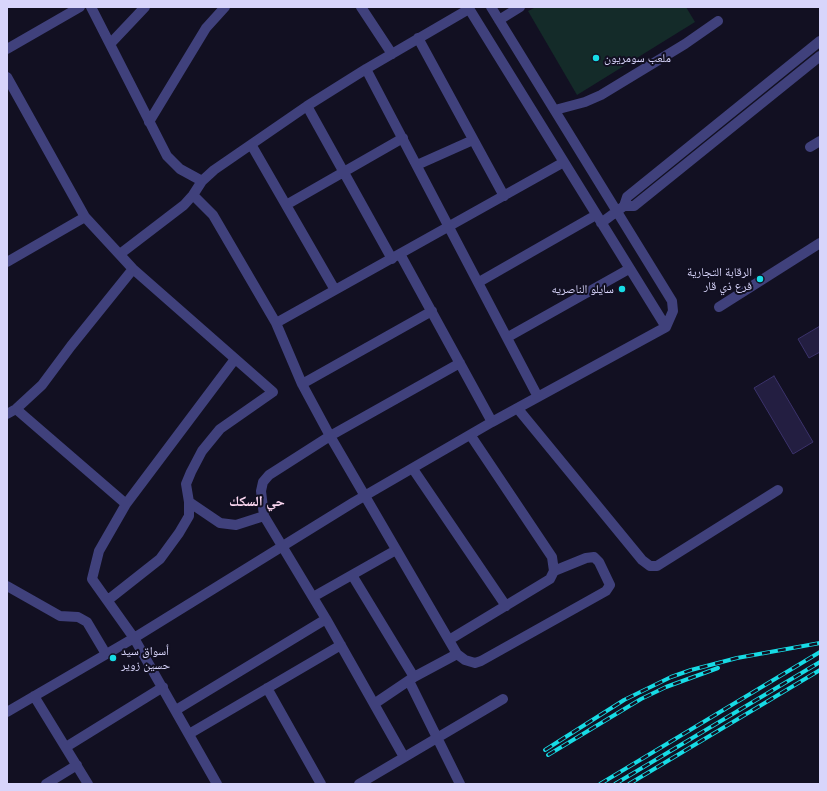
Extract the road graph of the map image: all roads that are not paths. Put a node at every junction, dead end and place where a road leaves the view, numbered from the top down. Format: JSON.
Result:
{"nodes":[{"id":1,"x":80,"y":7,"type":"edge"},
{"id":2,"x":91,"y":7,"type":"edge"},
{"id":3,"x":145,"y":7,"type":"edge"},
{"id":4,"x":225,"y":7,"type":"edge"},
{"id":5,"x":361,"y":7,"type":"edge"},
{"id":6,"x":491,"y":7,"type":"edge"},
{"id":7,"x":520,"y":7,"type":"edge"},
{"id":8,"x":469,"y":8,"type":"edge"},
{"id":9,"x":499,"y":20,"type":"junction"},
{"id":10,"x":718,"y":21,"type":"dead end"},
{"id":11,"x":418,"y":38,"type":"junction"},
{"id":12,"x":820,"y":41,"type":"edge"},
{"id":13,"x":110,"y":44,"type":"junction"},
{"id":14,"x":7,"y":49,"type":"edge"},
{"id":15,"x":392,"y":54,"type":"junction"},
{"id":16,"x":820,"y":56,"type":"edge"},
{"id":17,"x":366,"y":69,"type":"junction"},
{"id":18,"x":7,"y":78,"type":"edge"},
{"id":19,"x":307,"y":106,"type":"junction"},
{"id":20,"x":555,"y":110,"type":"junction"},
{"id":21,"x":149,"y":122,"type":"junction"},
{"id":22,"x":403,"y":138,"type":"junction"},
{"id":23,"x":473,"y":140,"type":"junction"},
{"id":24,"x":820,"y":141,"type":"edge"},
{"id":25,"x":252,"y":146,"type":"junction"},
{"id":26,"x":810,"y":147,"type":"dead end"},
{"id":27,"x":564,"y":162,"type":"junction"},
{"id":28,"x":417,"y":165,"type":"junction"},
{"id":29,"x":344,"y":171,"type":"junction"},
{"id":30,"x":202,"y":181,"type":"junction"},
{"id":31,"x":193,"y":195,"type":"junction"},
{"id":32,"x":504,"y":196,"type":"junction"},
{"id":33,"x":286,"y":205,"type":"junction"},
{"id":34,"x":621,"y":208,"type":"junction"},
{"id":35,"x":85,"y":217,"type":"junction"},
{"id":36,"x":599,"y":219,"type":"junction"},
{"id":37,"x":449,"y":226,"type":"junction"},
{"id":38,"x":820,"y":243,"type":"edge"},
{"id":39,"x":120,"y":254,"type":"junction"},
{"id":40,"x":396,"y":257,"type":"junction"},
{"id":41,"x":7,"y":262,"type":"edge"},
{"id":42,"x":133,"y":269,"type":"junction"},
{"id":43,"x":629,"y":269,"type":"junction"},
{"id":44,"x":479,"y":282,"type":"junction"},
{"id":45,"x":335,"y":290,"type":"junction"},
{"id":46,"x":719,"y":307,"type":"dead end"},
{"id":47,"x":432,"y":312,"type":"junction"},
{"id":48,"x":276,"y":323,"type":"junction"},
{"id":49,"x":666,"y":327,"type":"junction"},
{"id":50,"x":508,"y":337,"type":"junction"},
{"id":51,"x":235,"y":358,"type":"junction"},
{"id":52,"x":460,"y":363,"type":"junction"},
{"id":53,"x":302,"y":384,"type":"junction"},
{"id":54,"x":538,"y":397,"type":"junction"},
{"id":55,"x":16,"y":409,"type":"junction"},
{"id":56,"x":518,"y":409,"type":"junction"},
{"id":57,"x":7,"y":414,"type":"edge"},
{"id":58,"x":492,"y":422,"type":"junction"},
{"id":59,"x":330,"y":436,"type":"junction"},
{"id":60,"x":471,"y":436,"type":"junction"},
{"id":61,"x":413,"y":469,"type":"junction"},
{"id":62,"x":778,"y":490,"type":"dead end"},
{"id":63,"x":365,"y":496,"type":"junction"},
{"id":64,"x":189,"y":502,"type":"junction"},
{"id":65,"x":126,"y":504,"type":"junction"},
{"id":66,"x":264,"y":516,"type":"junction"},
{"id":67,"x":283,"y":546,"type":"junction"},
{"id":68,"x":396,"y":550,"type":"junction"},
{"id":69,"x":554,"y":571,"type":"junction"},
{"id":70,"x":352,"y":575,"type":"junction"},
{"id":71,"x":7,"y":586,"type":"edge"},
{"id":72,"x":313,"y":597,"type":"junction"},
{"id":73,"x":108,"y":600,"type":"junction"},
{"id":74,"x":506,"y":606,"type":"junction"},
{"id":75,"x":326,"y":619,"type":"junction"},
{"id":76,"x":134,"y":638,"type":"junction"},
{"id":77,"x":449,"y":640,"type":"junction"},
{"id":78,"x":340,"y":645,"type":"junction"},
{"id":79,"x":106,"y":654,"type":"junction"},
{"id":80,"x":457,"y":654,"type":"junction"},
{"id":81,"x":412,"y":679,"type":"junction"},
{"id":82,"x":163,"y":687,"type":"junction"},
{"id":83,"x":267,"y":688,"type":"junction"},
{"id":84,"x":34,"y":696,"type":"junction"},
{"id":85,"x":503,"y":699,"type":"dead end"},
{"id":86,"x":374,"y":704,"type":"junction"},
{"id":87,"x":176,"y":710,"type":"junction"},
{"id":88,"x":7,"y":712,"type":"edge"},
{"id":89,"x":189,"y":734,"type":"junction"},
{"id":90,"x":437,"y":738,"type":"junction"},
{"id":91,"x":66,"y":747,"type":"junction"},
{"id":92,"x":404,"y":757,"type":"junction"},
{"id":93,"x":77,"y":765,"type":"junction"},
{"id":94,"x":46,"y":784,"type":"edge"},
{"id":95,"x":88,"y":784,"type":"edge"},
{"id":96,"x":217,"y":784,"type":"edge"},
{"id":97,"x":321,"y":784,"type":"edge"},
{"id":98,"x":359,"y":784,"type":"edge"},
{"id":99,"x":460,"y":784,"type":"edge"}],
"edges":[{"from":1,"to":14,"type":"street"},
{"from":2,"to":13,"type":"street"},
{"from":3,"to":13,"type":"street"},
{"from":4,"to":21,"type":"street"},
{"from":5,"to":15,"type":"street"},
{"from":6,"to":9,"type":"street"},
{"from":7,"to":9,"type":"street"},
{"from":8,"to":11,"type":"street"},
{"from":8,"to":27,"type":"street"},
{"from":9,"to":20,"type":"street"},
{"from":10,"to":20,"type":"street"},
{"from":11,"to":15,"type":"street"},
{"from":11,"to":23,"type":"street"},
{"from":12,"to":34,"type":"street"},
{"from":13,"to":21,"type":"street"},
{"from":15,"to":17,"type":"street"},
{"from":16,"to":34,"type":"street"},
{"from":17,"to":19,"type":"street"},
{"from":17,"to":22,"type":"street"},
{"from":18,"to":35,"type":"street"},
{"from":19,"to":25,"type":"street"},
{"from":19,"to":29,"type":"street"},
{"from":20,"to":34,"type":"street"},
{"from":21,"to":30,"type":"street"},
{"from":22,"to":28,"type":"street"},
{"from":22,"to":29,"type":"street"},
{"from":23,"to":28,"type":"street"},
{"from":23,"to":32,"type":"street"},
{"from":24,"to":26,"type":"street"},
{"from":25,"to":30,"type":"street"},
{"from":25,"to":33,"type":"street"},
{"from":27,"to":32,"type":"street"},
{"from":27,"to":36,"type":"street"},
{"from":28,"to":37,"type":"street"},
{"from":29,"to":33,"type":"street"},
{"from":29,"to":40,"type":"street"},
{"from":30,"to":31,"type":"street"},
{"from":31,"to":39,"type":"street"},
{"from":31,"to":48,"type":"street"},
{"from":32,"to":37,"type":"street"},
{"from":33,"to":45,"type":"street"},
{"from":34,"to":36,"type":"street"},
{"from":34,"to":49,"type":"street"},
{"from":35,"to":39,"type":"street"},
{"from":35,"to":41,"type":"street"},
{"from":36,"to":43,"type":"street"},
{"from":36,"to":44,"type":"street"},
{"from":37,"to":40,"type":"street"},
{"from":37,"to":44,"type":"street"},
{"from":38,"to":46,"type":"street"},
{"from":39,"to":42,"type":"street"},
{"from":40,"to":45,"type":"street"},
{"from":40,"to":47,"type":"street"},
{"from":42,"to":51,"type":"street"},
{"from":42,"to":55,"type":"street"},
{"from":43,"to":49,"type":"street"},
{"from":43,"to":50,"type":"street"},
{"from":44,"to":50,"type":"street"},
{"from":45,"to":48,"type":"street"},
{"from":47,"to":52,"type":"street"},
{"from":47,"to":53,"type":"street"},
{"from":48,"to":53,"type":"street"},
{"from":49,"to":54,"type":"street"},
{"from":50,"to":54,"type":"street"},
{"from":51,"to":64,"type":"street"},
{"from":51,"to":65,"type":"street"},
{"from":52,"to":58,"type":"street"},
{"from":52,"to":59,"type":"street"},
{"from":53,"to":59,"type":"street"},
{"from":54,"to":56,"type":"street"},
{"from":55,"to":57,"type":"street"},
{"from":55,"to":65,"type":"street"},
{"from":56,"to":58,"type":"street"},
{"from":56,"to":62,"type":"street"},
{"from":58,"to":60,"type":"street"},
{"from":59,"to":63,"type":"street"},
{"from":59,"to":66,"type":"street"},
{"from":60,"to":61,"type":"street"},
{"from":60,"to":69,"type":"street"},
{"from":61,"to":63,"type":"street"},
{"from":61,"to":74,"type":"street"},
{"from":63,"to":67,"type":"street"},
{"from":63,"to":68,"type":"street"},
{"from":64,"to":66,"type":"street"},
{"from":64,"to":73,"type":"street"},
{"from":65,"to":73,"type":"street"},
{"from":66,"to":67,"type":"street"},
{"from":67,"to":72,"type":"street"},
{"from":67,"to":76,"type":"street"},
{"from":68,"to":70,"type":"street"},
{"from":68,"to":77,"type":"street"},
{"from":69,"to":74,"type":"street"},
{"from":69,"to":80,"type":"street"},
{"from":70,"to":72,"type":"street"},
{"from":70,"to":81,"type":"street"},
{"from":71,"to":79,"type":"street"},
{"from":72,"to":75,"type":"street"},
{"from":73,"to":76,"type":"street"},
{"from":74,"to":77,"type":"street"},
{"from":75,"to":78,"type":"street"},
{"from":75,"to":87,"type":"street"},
{"from":76,"to":79,"type":"street"},
{"from":76,"to":82,"type":"street"},
{"from":77,"to":80,"type":"street"},
{"from":78,"to":83,"type":"street"},
{"from":78,"to":86,"type":"street"},
{"from":79,"to":84,"type":"street"},
{"from":80,"to":81,"type":"street"},
{"from":81,"to":86,"type":"street"},
{"from":81,"to":90,"type":"street"},
{"from":82,"to":87,"type":"street"},
{"from":82,"to":91,"type":"street"},
{"from":83,"to":89,"type":"street"},
{"from":83,"to":97,"type":"street"},
{"from":84,"to":88,"type":"street"},
{"from":84,"to":91,"type":"street"},
{"from":85,"to":90,"type":"street"},
{"from":86,"to":92,"type":"street"},
{"from":87,"to":89,"type":"street"},
{"from":89,"to":96,"type":"street"},
{"from":90,"to":92,"type":"street"},
{"from":90,"to":99,"type":"street"},
{"from":91,"to":93,"type":"street"},
{"from":92,"to":98,"type":"street"},
{"from":93,"to":94,"type":"street"},
{"from":93,"to":95,"type":"street"}]}
